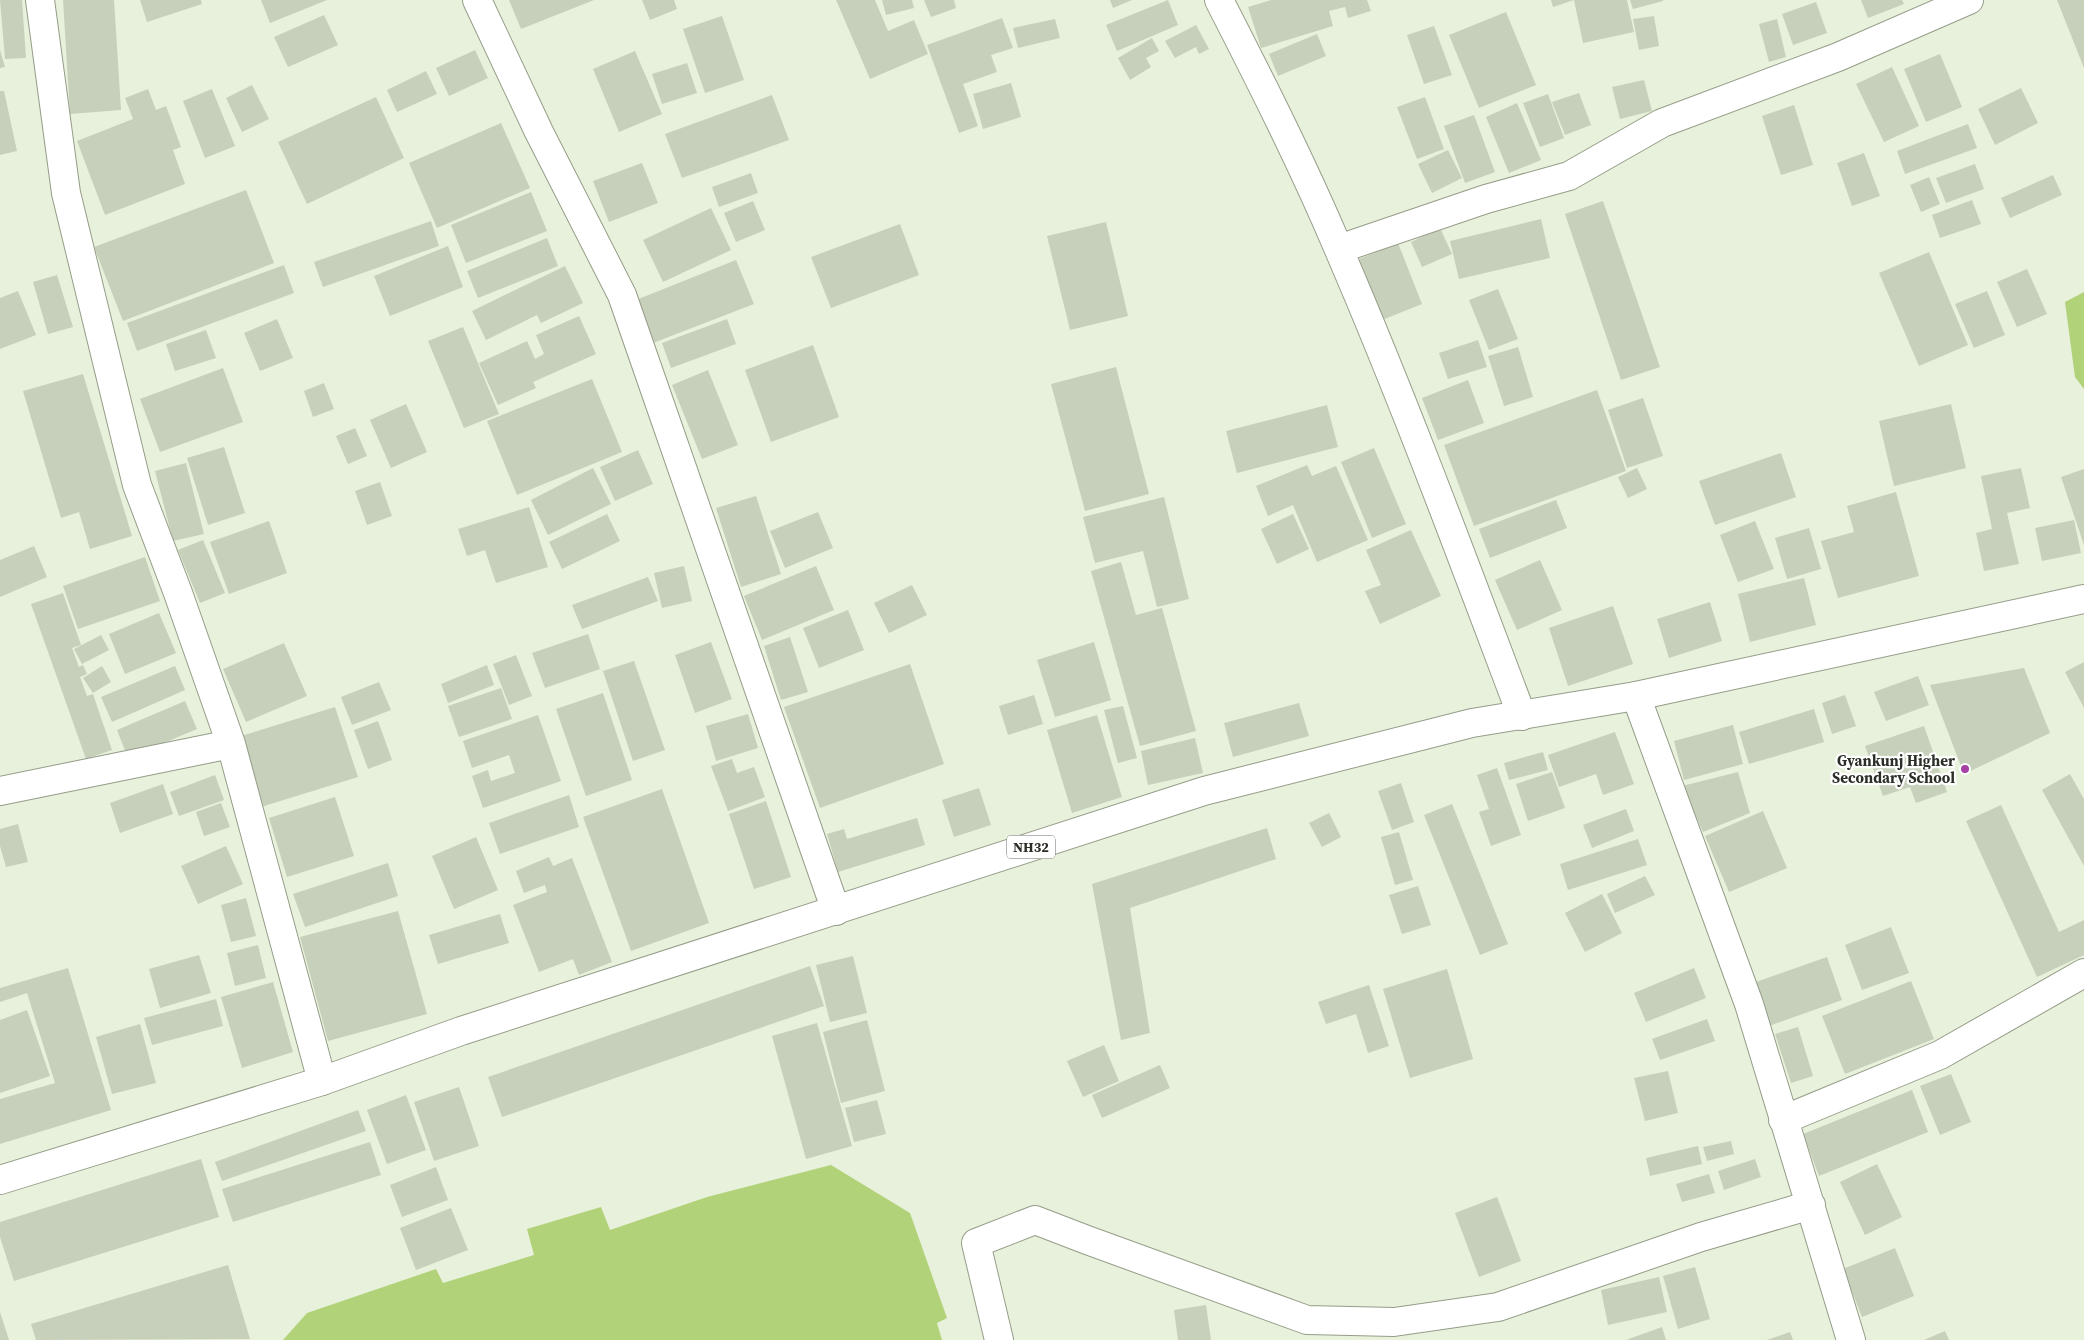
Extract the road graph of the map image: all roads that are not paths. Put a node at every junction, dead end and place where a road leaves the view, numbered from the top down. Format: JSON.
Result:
{"nodes":[{"id":1,"x":40,"y":0,"type":"edge"},
{"id":2,"x":477,"y":0,"type":"edge"},
{"id":3,"x":1219,"y":0,"type":"edge"},
{"id":4,"x":1970,"y":0,"type":"edge"},
{"id":5,"x":1339,"y":249,"type":"junction"},
{"id":6,"x":2084,"y":599,"type":"edge"},
{"id":7,"x":1636,"y":696,"type":"junction"},
{"id":8,"x":1522,"y":716,"type":"junction"},
{"id":9,"x":231,"y":744,"type":"junction"},
{"id":10,"x":0,"y":791,"type":"edge"},
{"id":11,"x":836,"y":910,"type":"junction"},
{"id":12,"x":2084,"y":974,"type":"edge"},
{"id":13,"x":322,"y":1081,"type":"junction"},
{"id":14,"x":1783,"y":1120,"type":"junction"},
{"id":15,"x":0,"y":1180,"type":"edge"},
{"id":16,"x":1811,"y":1205,"type":"junction"},
{"id":17,"x":999,"y":1340,"type":"edge"},
{"id":18,"x":1851,"y":1340,"type":"edge"}],
"edges":[{"from":1,"to":9,"type":"street"},
{"from":2,"to":11,"type":"street"},
{"from":3,"to":5,"type":"street"},
{"from":4,"to":5,"type":"street"},
{"from":5,"to":8,"type":"street"},
{"from":6,"to":7,"type":"street","number":"NH32"},
{"from":7,"to":8,"type":"street","number":"NH32"},
{"from":7,"to":14,"type":"street"},
{"from":8,"to":11,"type":"street","number":"NH32"},
{"from":9,"to":10,"type":"street"},
{"from":9,"to":13,"type":"street"},
{"from":11,"to":13,"type":"street","number":"NH32"},
{"from":12,"to":14,"type":"street"},
{"from":13,"to":15,"type":"street","number":"NH32"},
{"from":14,"to":16,"type":"street"},
{"from":16,"to":17,"type":"street"},
{"from":16,"to":18,"type":"street"}]}
